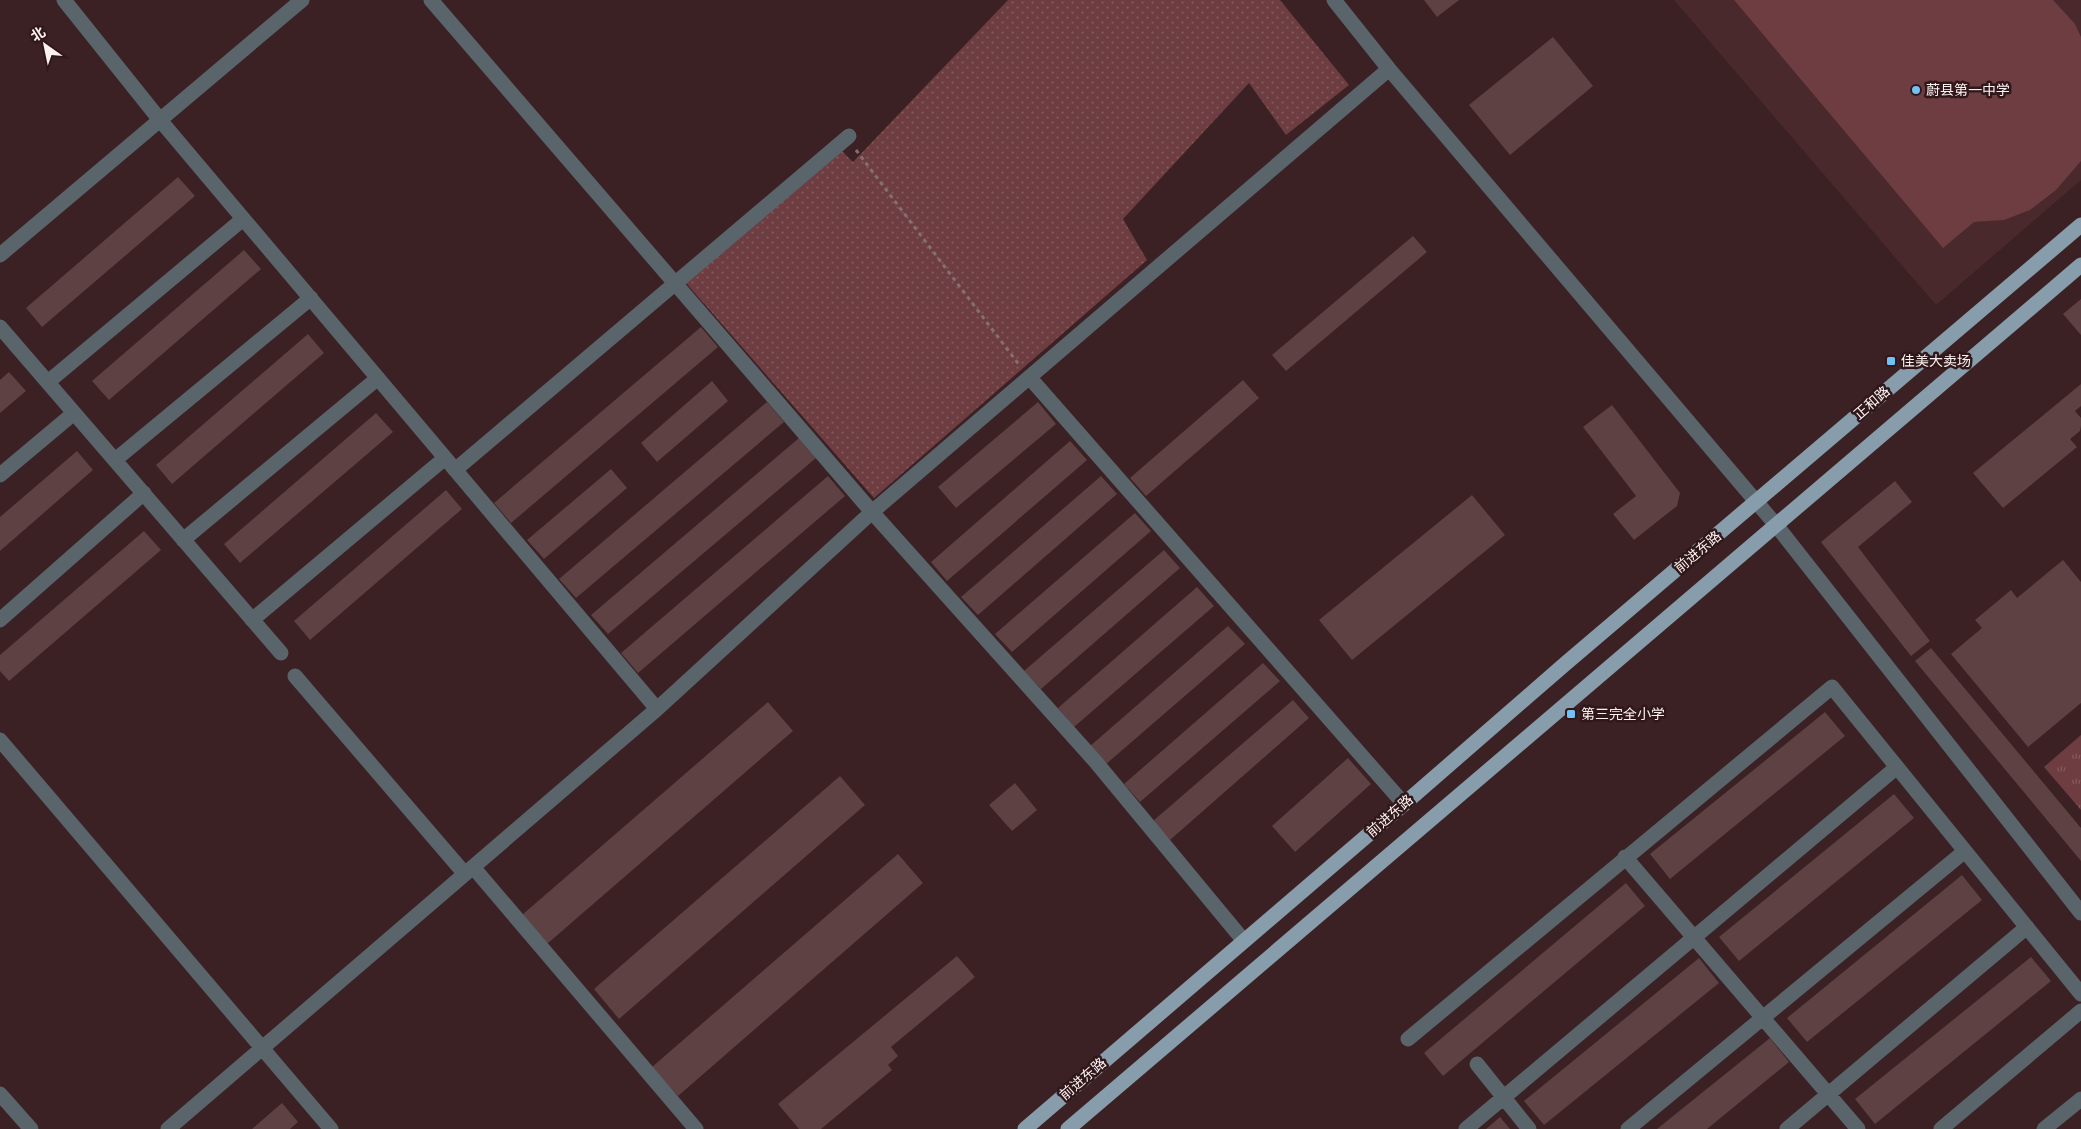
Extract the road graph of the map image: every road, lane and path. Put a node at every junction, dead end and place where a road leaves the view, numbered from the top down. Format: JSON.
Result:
{"nodes":[{"id":1,"x":64,"y":0,"type":"edge"},
{"id":2,"x":302,"y":0,"type":"edge"},
{"id":3,"x":431,"y":0,"type":"edge"},
{"id":4,"x":1334,"y":0,"type":"edge"},
{"id":5,"x":1390,"y":69,"type":"junction"},
{"id":6,"x":160,"y":120,"type":"junction"},
{"id":7,"x":849,"y":136,"type":"joint"},
{"id":8,"x":243,"y":219,"type":"junction"},
{"id":9,"x":2081,"y":225,"type":"edge"},
{"id":10,"x":0,"y":255,"type":"edge"},
{"id":11,"x":2081,"y":265,"type":"edge"},
{"id":12,"x":675,"y":283,"type":"junction"},
{"id":13,"x":311,"y":298,"type":"junction"},
{"id":14,"x":0,"y":327,"type":"edge"},
{"id":15,"x":378,"y":378,"type":"junction"},
{"id":16,"x":1030,"y":378,"type":"junction"},
{"id":17,"x":48,"y":382,"type":"junction"},
{"id":18,"x":74,"y":413,"type":"junction"},
{"id":19,"x":115,"y":460,"type":"junction"},
{"id":20,"x":450,"y":464,"type":"junction"},
{"id":21,"x":0,"y":475,"type":"edge"},
{"id":22,"x":144,"y":494,"type":"junction"},
{"id":23,"x":1756,"y":503,"type":"junction"},
{"id":24,"x":872,"y":512,"type":"junction"},
{"id":25,"x":1776,"y":525,"type":"junction"},
{"id":26,"x":184,"y":540,"type":"junction"},
{"id":27,"x":0,"y":620,"type":"edge"},
{"id":28,"x":252,"y":620,"type":"junction"},
{"id":29,"x":281,"y":653,"type":"dead end"},
{"id":30,"x":296,"y":676,"type":"dead end"},
{"id":31,"x":657,"y":709,"type":"junction"},
{"id":32,"x":0,"y":740,"type":"edge"},
{"id":33,"x":1897,"y":767,"type":"junction"},
{"id":34,"x":1404,"y":804,"type":"junction"},
{"id":35,"x":1965,"y":850,"type":"junction"},
{"id":36,"x":1625,"y":857,"type":"junction"},
{"id":37,"x":469,"y":870,"type":"junction"},
{"id":38,"x":2081,"y":913,"type":"edge"},
{"id":39,"x":2027,"y":927,"type":"junction"},
{"id":40,"x":1694,"y":938,"type":"junction"},
{"id":41,"x":1244,"y":941,"type":"junction"},
{"id":42,"x":2081,"y":994,"type":"edge"},
{"id":43,"x":2081,"y":1011,"type":"edge"},
{"id":44,"x":1763,"y":1018,"type":"junction"},
{"id":45,"x":1408,"y":1039,"type":"dead end"},
{"id":46,"x":262,"y":1048,"type":"junction"},
{"id":47,"x":1476,"y":1064,"type":"dead end"},
{"id":48,"x":0,"y":1094,"type":"edge"},
{"id":49,"x":1828,"y":1094,"type":"junction"},
{"id":50,"x":1503,"y":1097,"type":"junction"},
{"id":51,"x":2081,"y":1099,"type":"edge"},
{"id":52,"x":30,"y":1129,"type":"edge"},
{"id":53,"x":168,"y":1129,"type":"edge"},
{"id":54,"x":331,"y":1129,"type":"edge"},
{"id":55,"x":696,"y":1129,"type":"edge"},
{"id":56,"x":1025,"y":1129,"type":"edge"},
{"id":57,"x":1068,"y":1129,"type":"edge"},
{"id":58,"x":1466,"y":1129,"type":"edge"},
{"id":59,"x":1529,"y":1129,"type":"edge"},
{"id":60,"x":1628,"y":1129,"type":"edge"},
{"id":61,"x":1787,"y":1129,"type":"edge"},
{"id":62,"x":1858,"y":1129,"type":"edge"},
{"id":63,"x":1941,"y":1129,"type":"edge"},
{"id":64,"x":2044,"y":1129,"type":"edge"}],
"edges":[{"from":1,"to":6,"type":"street"},
{"from":2,"to":6,"type":"street"},
{"from":3,"to":12,"type":"street"},
{"from":4,"to":5,"type":"street"},
{"from":5,"to":16,"type":"street"},
{"from":5,"to":23,"type":"street"},
{"from":6,"to":8,"type":"street"},
{"from":6,"to":10,"type":"street"},
{"from":7,"to":12,"type":"street"},
{"from":7,"to":16,"type":"path"},
{"from":8,"to":13,"type":"street"},
{"from":8,"to":17,"type":"street"},
{"from":9,"to":23,"type":"main road","name":"正和路"},
{"from":11,"to":25,"type":"main road"},
{"from":12,"to":20,"type":"street"},
{"from":12,"to":24,"type":"street"},
{"from":13,"to":15,"type":"street"},
{"from":13,"to":19,"type":"street"},
{"from":14,"to":17,"type":"street"},
{"from":15,"to":20,"type":"street"},
{"from":15,"to":26,"type":"street"},
{"from":16,"to":24,"type":"street"},
{"from":16,"to":34,"type":"street"},
{"from":17,"to":18,"type":"street"},
{"from":18,"to":19,"type":"street"},
{"from":18,"to":21,"type":"street"},
{"from":19,"to":22,"type":"street"},
{"from":20,"to":28,"type":"street"},
{"from":20,"to":31,"type":"street"},
{"from":22,"to":26,"type":"street"},
{"from":22,"to":27,"type":"street"},
{"from":23,"to":25,"type":"street"},
{"from":23,"to":34,"type":"main road","name":"前进东路"},
{"from":24,"to":31,"type":"street"},
{"from":24,"to":41,"type":"street"},
{"from":25,"to":38,"type":"street"},
{"from":25,"to":57,"type":"main road","name":"前进东路"},
{"from":26,"to":28,"type":"street"},
{"from":28,"to":29,"type":"street"},
{"from":30,"to":37,"type":"street"},
{"from":31,"to":37,"type":"street"},
{"from":32,"to":46,"type":"street"},
{"from":33,"to":35,"type":"street"},
{"from":33,"to":36,"type":"street"},
{"from":33,"to":40,"type":"street"},
{"from":34,"to":41,"type":"main road","name":"前进东路"},
{"from":35,"to":39,"type":"street"},
{"from":35,"to":44,"type":"street"},
{"from":36,"to":40,"type":"street"},
{"from":36,"to":45,"type":"street"},
{"from":37,"to":46,"type":"street"},
{"from":37,"to":55,"type":"street"},
{"from":39,"to":42,"type":"street"},
{"from":39,"to":49,"type":"street"},
{"from":40,"to":44,"type":"street"},
{"from":40,"to":50,"type":"street"},
{"from":41,"to":56,"type":"main road","name":"前进东路"},
{"from":43,"to":63,"type":"street"},
{"from":44,"to":49,"type":"street"},
{"from":44,"to":60,"type":"street"},
{"from":46,"to":53,"type":"street"},
{"from":46,"to":54,"type":"street"},
{"from":47,"to":50,"type":"street"},
{"from":48,"to":52,"type":"street"},
{"from":49,"to":61,"type":"street"},
{"from":49,"to":62,"type":"street"},
{"from":50,"to":58,"type":"street"},
{"from":50,"to":59,"type":"street"},
{"from":51,"to":64,"type":"street"}]}
